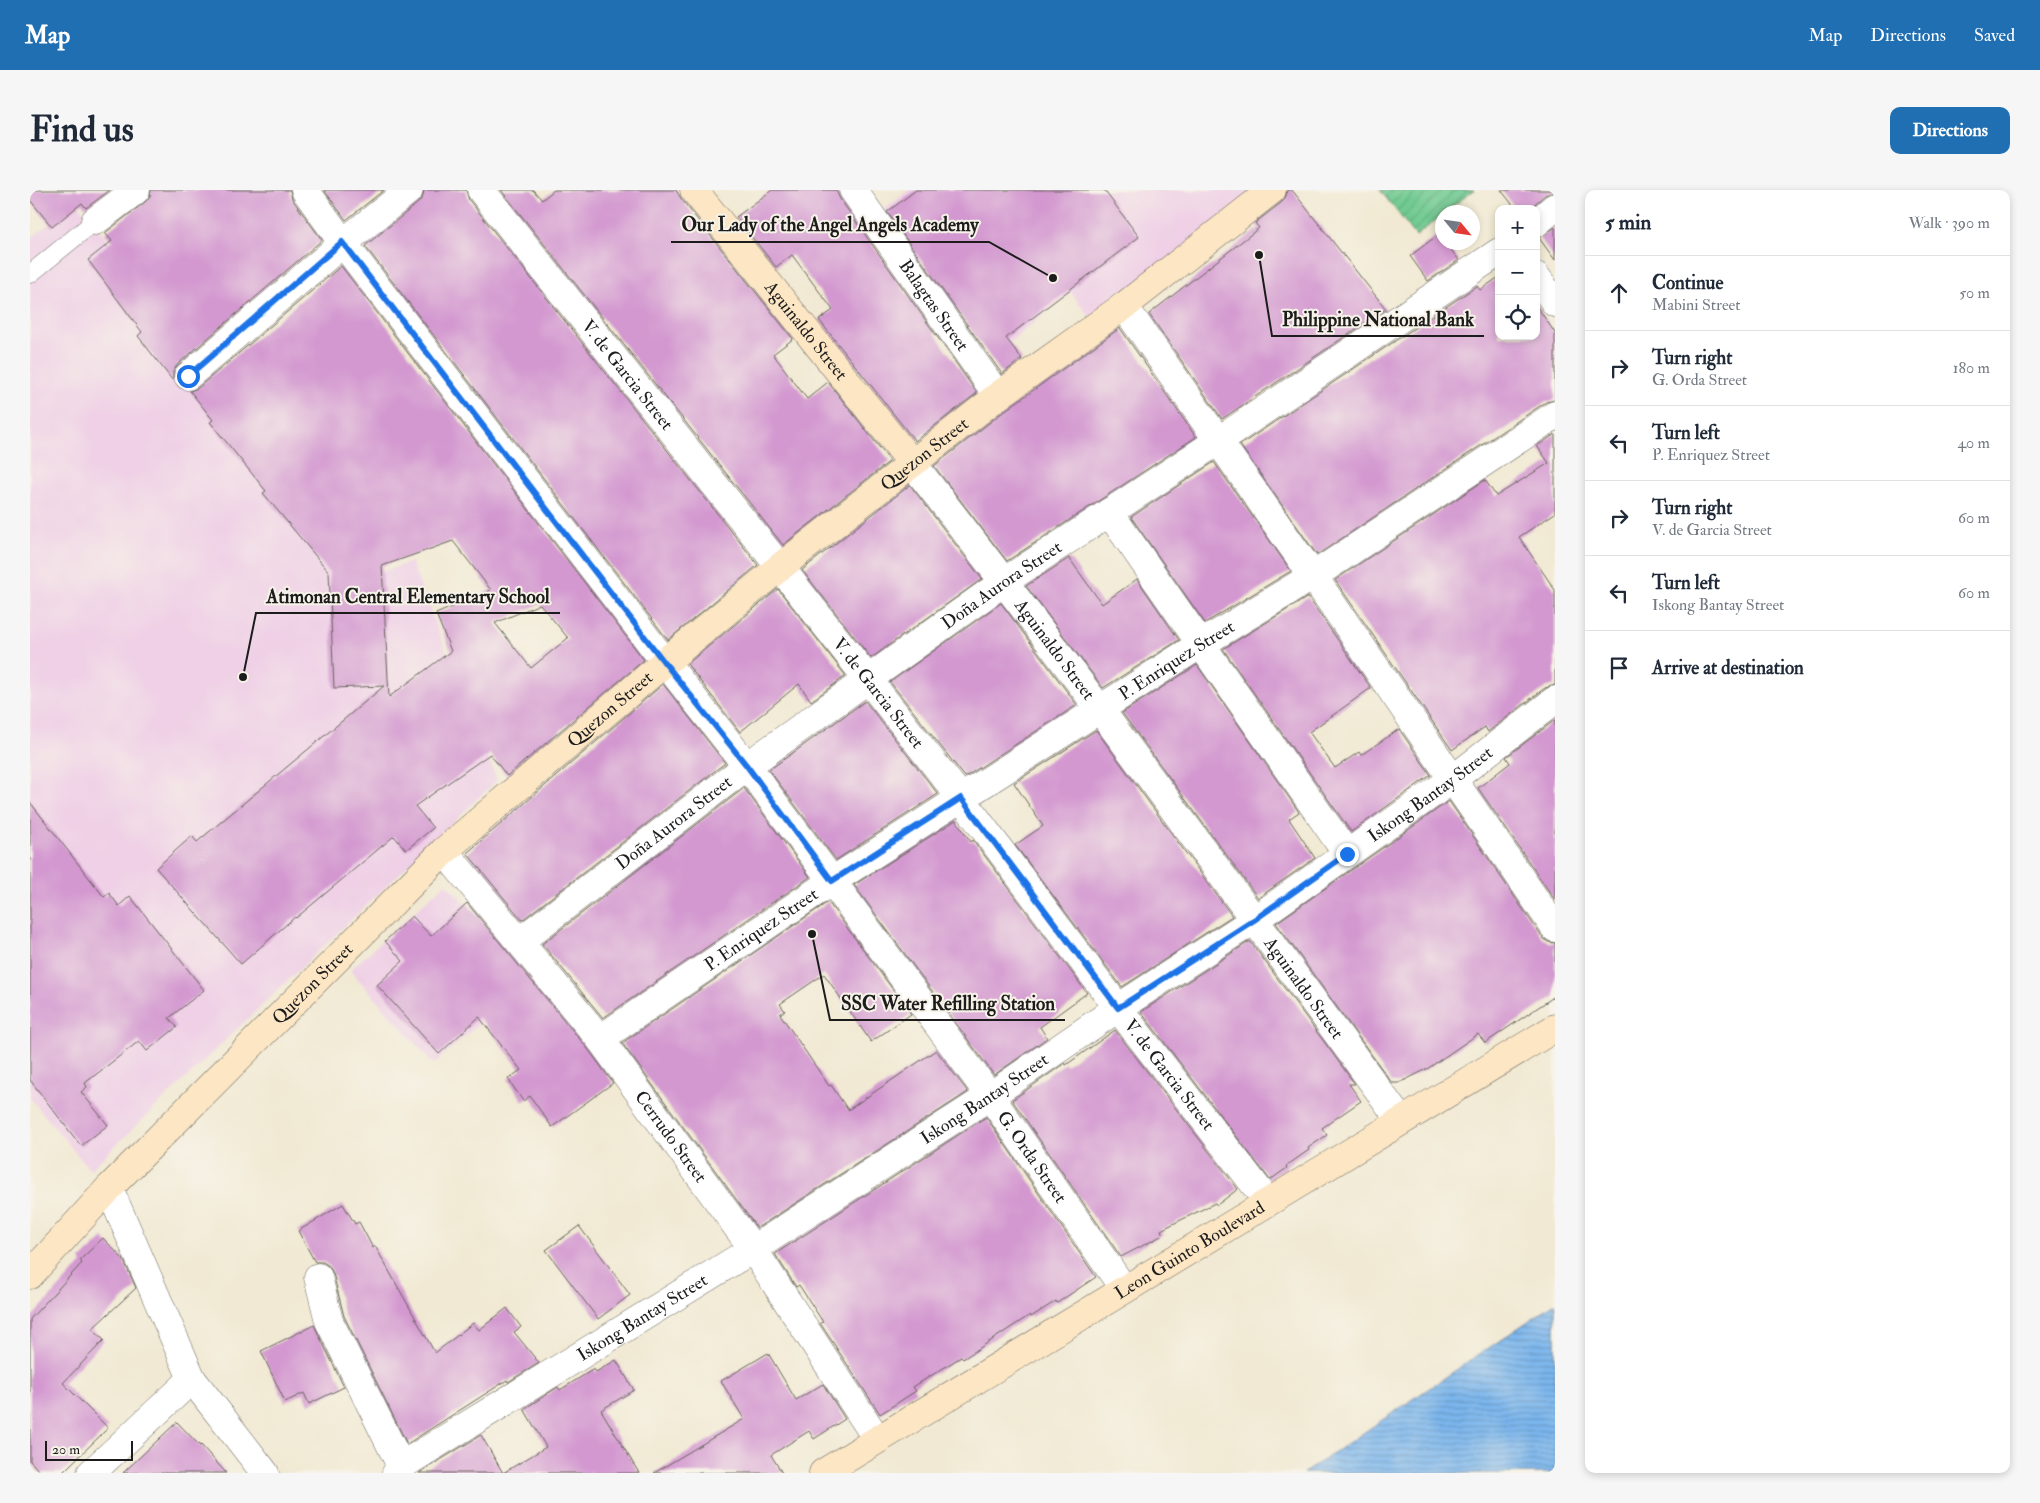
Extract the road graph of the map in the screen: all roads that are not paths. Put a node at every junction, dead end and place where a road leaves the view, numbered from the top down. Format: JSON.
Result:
{"nodes":[{"id":1,"x":136,"y":190,"type":"edge"},
{"id":2,"x":305,"y":190,"type":"edge"},
{"id":3,"x":409,"y":190,"type":"edge"},
{"id":4,"x":481,"y":190,"type":"edge"},
{"id":5,"x":694,"y":190,"type":"edge"},
{"id":6,"x":852,"y":190,"type":"edge"},
{"id":7,"x":1272,"y":190,"type":"edge"},
{"id":8,"x":1555,"y":207,"type":"edge"},
{"id":9,"x":1540,"y":220,"type":"edge"},
{"id":10,"x":96,"y":221,"type":"joint"},
{"id":11,"x":342,"y":242,"type":"junction"},
{"id":12,"x":1495,"y":255,"type":"edge"},
{"id":13,"x":30,"y":274,"type":"edge"},
{"id":14,"x":1540,"y":282,"type":"edge"},
{"id":15,"x":1555,"y":303,"type":"edge"},
{"id":16,"x":1124,"y":306,"type":"junction"},
{"id":17,"x":188,"y":376,"type":"dead end"},
{"id":18,"x":998,"y":396,"type":"junction"},
{"id":19,"x":1555,"y":415,"type":"edge"},
{"id":20,"x":1218,"y":441,"type":"junction"},
{"id":21,"x":912,"y":463,"type":"junction"},
{"id":22,"x":1110,"y":512,"type":"junction"},
{"id":23,"x":780,"y":567,"type":"junction"},
{"id":24,"x":1313,"y":576,"type":"junction"},
{"id":25,"x":1005,"y":581,"type":"junction"},
{"id":26,"x":1201,"y":644,"type":"junction"},
{"id":27,"x":664,"y":662,"type":"junction"},
{"id":28,"x":868,"y":680,"type":"junction"},
{"id":29,"x":1555,"y":700,"type":"edge"},
{"id":30,"x":1101,"y":709,"type":"junction"},
{"id":31,"x":747,"y":766,"type":"junction"},
{"id":32,"x":1454,"y":779,"type":"junction"},
{"id":33,"x":961,"y":798,"type":"junction"},
{"id":34,"x":444,"y":851,"type":"junction"},
{"id":35,"x":1347,"y":854,"type":"junction"},
{"id":36,"x":832,"y":881,"type":"junction"},
{"id":37,"x":1254,"y":920,"type":"junction"},
{"id":38,"x":1555,"y":928,"type":"edge"},
{"id":39,"x":520,"y":941,"type":"junction"},
{"id":40,"x":1118,"y":1008,"type":"junction"},
{"id":41,"x":1555,"y":1028,"type":"edge"},
{"id":42,"x":600,"y":1039,"type":"junction"},
{"id":43,"x":990,"y":1096,"type":"junction"},
{"id":44,"x":1401,"y":1121,"type":"junction"},
{"id":45,"x":109,"y":1188,"type":"junction"},
{"id":46,"x":1268,"y":1202,"type":"junction"},
{"id":47,"x":753,"y":1249,"type":"junction"},
{"id":48,"x":30,"y":1275,"type":"edge"},
{"id":49,"x":318,"y":1277,"type":"dead end"},
{"id":50,"x":1124,"y":1289,"type":"junction"},
{"id":51,"x":192,"y":1379,"type":"junction"},
{"id":52,"x":877,"y":1439,"type":"junction"},
{"id":53,"x":399,"y":1470,"type":"edge"},
{"id":54,"x":91,"y":1473,"type":"edge"},
{"id":55,"x":266,"y":1473,"type":"edge"},
{"id":56,"x":824,"y":1473,"type":"edge"}],
"edges":[{"from":1,"to":10,"type":"street"},
{"from":2,"to":11,"type":"street","name":"G. Orda Street"},
{"from":3,"to":11,"type":"street"},
{"from":4,"to":23,"type":"street","name":"V. de Garcia Street"},
{"from":5,"to":21,"type":"main road","name":"Aguinaldo Street"},
{"from":6,"to":18,"type":"street","name":"Balagtas Street"},
{"from":7,"to":16,"type":"main road","name":"Quezon Street"},
{"from":8,"to":9,"type":"street"},
{"from":10,"to":13,"type":"lane"},
{"from":11,"to":17,"type":"street"},
{"from":11,"to":27,"type":"street","name":"G. Orda Street"},
{"from":12,"to":20,"type":"street","name":"Doña Aurora Street"},
{"from":14,"to":15,"type":"street"},
{"from":16,"to":18,"type":"main road","name":"Quezon Street"},
{"from":16,"to":20,"type":"street"},
{"from":18,"to":21,"type":"main road","name":"Quezon Street"},
{"from":19,"to":24,"type":"street","name":"P. Enriquez Street"},
{"from":20,"to":22,"type":"street","name":"Doña Aurora Street"},
{"from":20,"to":24,"type":"street"},
{"from":21,"to":23,"type":"main road","name":"Quezon Street"},
{"from":21,"to":25,"type":"street","name":"Aguinaldo Street"},
{"from":22,"to":25,"type":"street","name":"Doña Aurora Street"},
{"from":22,"to":26,"type":"street"},
{"from":23,"to":27,"type":"main road","name":"Quezon Street"},
{"from":23,"to":28,"type":"street","name":"V. de Garcia Street"},
{"from":24,"to":26,"type":"street","name":"P. Enriquez Street"},
{"from":24,"to":32,"type":"street"},
{"from":25,"to":28,"type":"street","name":"Doña Aurora Street"},
{"from":25,"to":30,"type":"street","name":"Aguinaldo Street"},
{"from":26,"to":30,"type":"street","name":"P. Enriquez Street"},
{"from":26,"to":35,"type":"street"},
{"from":27,"to":31,"type":"street","name":"G. Orda Street"},
{"from":27,"to":34,"type":"main road","name":"Quezon Street"},
{"from":28,"to":31,"type":"street","name":"Doña Aurora Street"},
{"from":28,"to":33,"type":"street","name":"V. de Garcia Street"},
{"from":29,"to":32,"type":"street","name":"Iskong Bantay Street"},
{"from":30,"to":33,"type":"street","name":"P. Enriquez Street"},
{"from":30,"to":37,"type":"street","name":"Aguinaldo Street"},
{"from":31,"to":36,"type":"street","name":"G. Orda Street"},
{"from":31,"to":39,"type":"street","name":"Doña Aurora Street"},
{"from":32,"to":35,"type":"street","name":"Iskong Bantay Street"},
{"from":32,"to":38,"type":"street"},
{"from":33,"to":36,"type":"street","name":"P. Enriquez Street"},
{"from":33,"to":40,"type":"street","name":"V. de Garcia Street"},
{"from":34,"to":39,"type":"street","name":"Cerrudo Street"},
{"from":34,"to":45,"type":"main road","name":"Quezon Street"},
{"from":35,"to":37,"type":"street","name":"Iskong Bantay Street"},
{"from":36,"to":42,"type":"street","name":"P. Enriquez Street"},
{"from":36,"to":43,"type":"street","name":"G. Orda Street"},
{"from":37,"to":40,"type":"street","name":"Iskong Bantay Street"},
{"from":37,"to":44,"type":"street","name":"Aguinaldo Street"},
{"from":39,"to":42,"type":"street","name":"Cerrudo Street"},
{"from":40,"to":43,"type":"street","name":"Iskong Bantay Street"},
{"from":40,"to":46,"type":"street","name":"V. de Garcia Street"},
{"from":41,"to":44,"type":"main road","name":"Leon Guinto Boulevard"},
{"from":42,"to":47,"type":"street","name":"Cerrudo Street"},
{"from":43,"to":47,"type":"street","name":"Iskong Bantay Street"},
{"from":43,"to":50,"type":"street","name":"G. Orda Street"},
{"from":44,"to":46,"type":"main road","name":"Leon Guinto Boulevard"},
{"from":45,"to":48,"type":"main road","name":"Quezon Street"},
{"from":45,"to":51,"type":"street"},
{"from":46,"to":50,"type":"main road","name":"Leon Guinto Boulevard"},
{"from":47,"to":52,"type":"street","name":"Cerrudo Street"},
{"from":47,"to":53,"type":"street","name":"Iskong Bantay Street"},
{"from":49,"to":53,"type":"street"},
{"from":50,"to":52,"type":"main road","name":"Leon Guinto Boulevard"},
{"from":51,"to":54,"type":"street"},
{"from":51,"to":55,"type":"street"},
{"from":52,"to":56,"type":"main road","name":"Leon Guinto Boulevard"}]}
